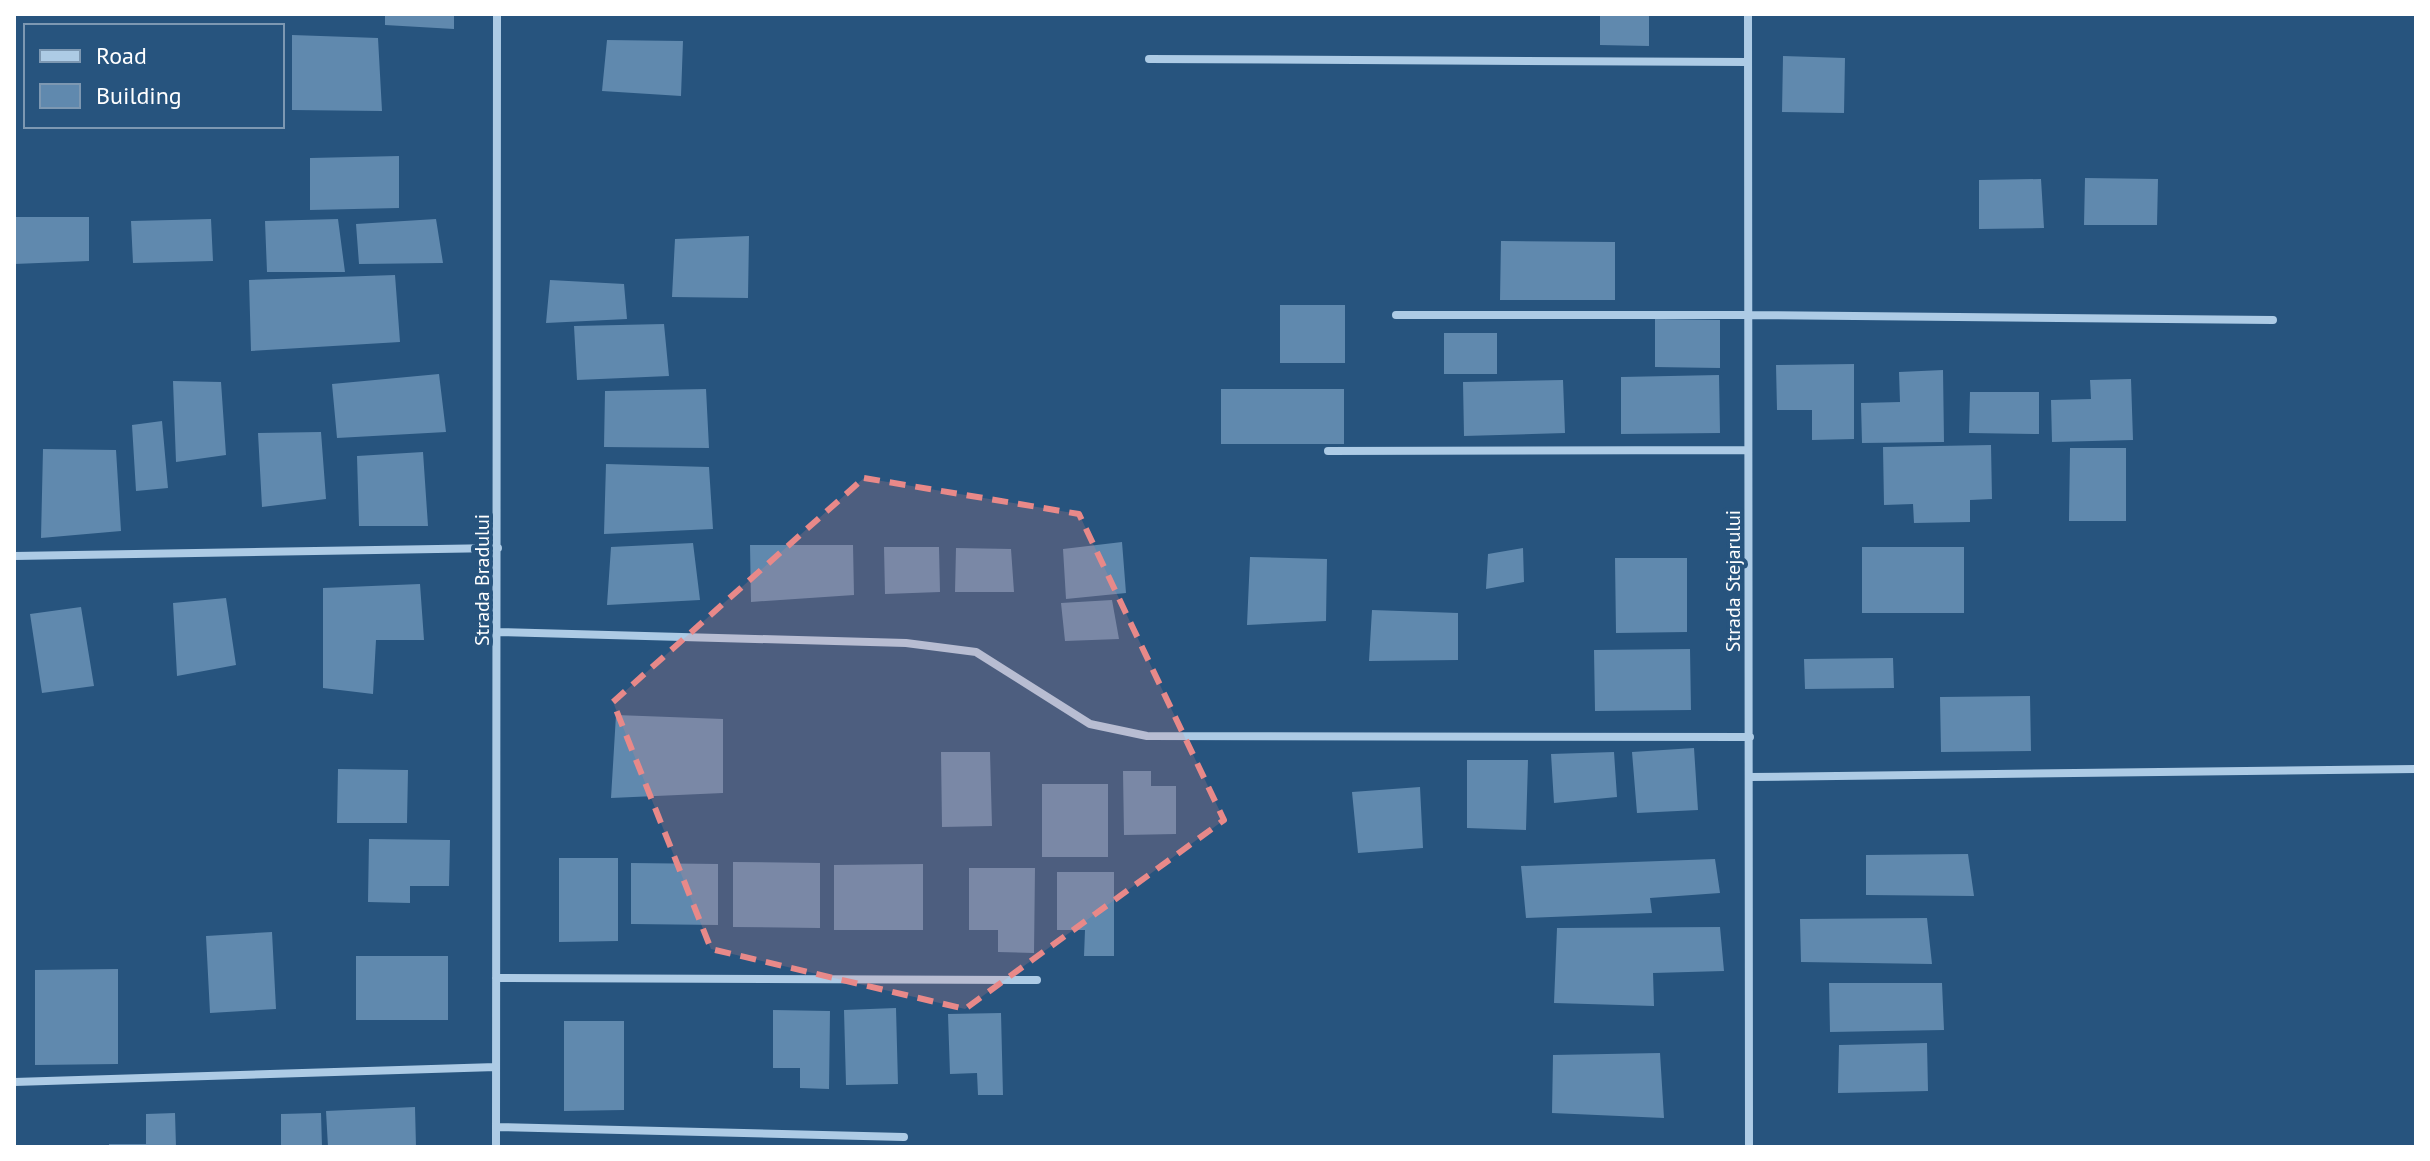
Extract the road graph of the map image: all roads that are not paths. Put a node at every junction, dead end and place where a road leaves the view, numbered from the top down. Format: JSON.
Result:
{"nodes":[{"id":1,"x":497,"y":14,"type":"edge"},
{"id":2,"x":1748,"y":14,"type":"edge"},
{"id":3,"x":1149,"y":59,"type":"dead end"},
{"id":4,"x":1748,"y":62,"type":"junction"},
{"id":5,"x":1396,"y":315,"type":"dead end"},
{"id":6,"x":1747,"y":315,"type":"junction"},
{"id":7,"x":2273,"y":320,"type":"dead end"},
{"id":8,"x":1748,"y":450,"type":"junction"},
{"id":9,"x":1328,"y":451,"type":"dead end"},
{"id":10,"x":498,"y":548,"type":"junction"},
{"id":11,"x":14,"y":556,"type":"edge"},
{"id":12,"x":498,"y":632,"type":"junction"},
{"id":13,"x":1750,"y":737,"type":"junction"},
{"id":14,"x":2416,"y":769,"type":"edge"},
{"id":15,"x":1750,"y":777,"type":"junction"},
{"id":16,"x":496,"y":978,"type":"junction"},
{"id":17,"x":1037,"y":980,"type":"dead end"},
{"id":18,"x":496,"y":1067,"type":"junction"},
{"id":19,"x":14,"y":1082,"type":"edge"},
{"id":20,"x":496,"y":1127,"type":"junction"},
{"id":21,"x":904,"y":1137,"type":"dead end"},
{"id":22,"x":496,"y":1147,"type":"edge"},
{"id":23,"x":1749,"y":1147,"type":"edge"}],
"edges":[{"from":1,"to":10,"type":"street","name":"Strada Bradului"},
{"from":2,"to":4,"type":"street","name":"Strada Stejarului"},
{"from":3,"to":4,"type":"street"},
{"from":4,"to":6,"type":"street","name":"Strada Stejarului"},
{"from":5,"to":6,"type":"street"},
{"from":6,"to":7,"type":"street"},
{"from":6,"to":8,"type":"street","name":"Strada Stejarului"},
{"from":8,"to":9,"type":"street"},
{"from":8,"to":13,"type":"street","name":"Strada Stejarului"},
{"from":10,"to":11,"type":"street"},
{"from":10,"to":12,"type":"street","name":"Strada Bradului"},
{"from":12,"to":13,"type":"street"},
{"from":12,"to":16,"type":"street","name":"Strada Bradului"},
{"from":13,"to":15,"type":"street","name":"Strada Stejarului"},
{"from":14,"to":15,"type":"street"},
{"from":15,"to":23,"type":"street","name":"Strada Stejarului"},
{"from":16,"to":17,"type":"street"},
{"from":16,"to":18,"type":"street","name":"Strada Bradului"},
{"from":18,"to":19,"type":"street"},
{"from":18,"to":20,"type":"street","name":"Strada Bradului"},
{"from":20,"to":21,"type":"street"},
{"from":20,"to":22,"type":"street","name":"Strada Bradului"}]}
